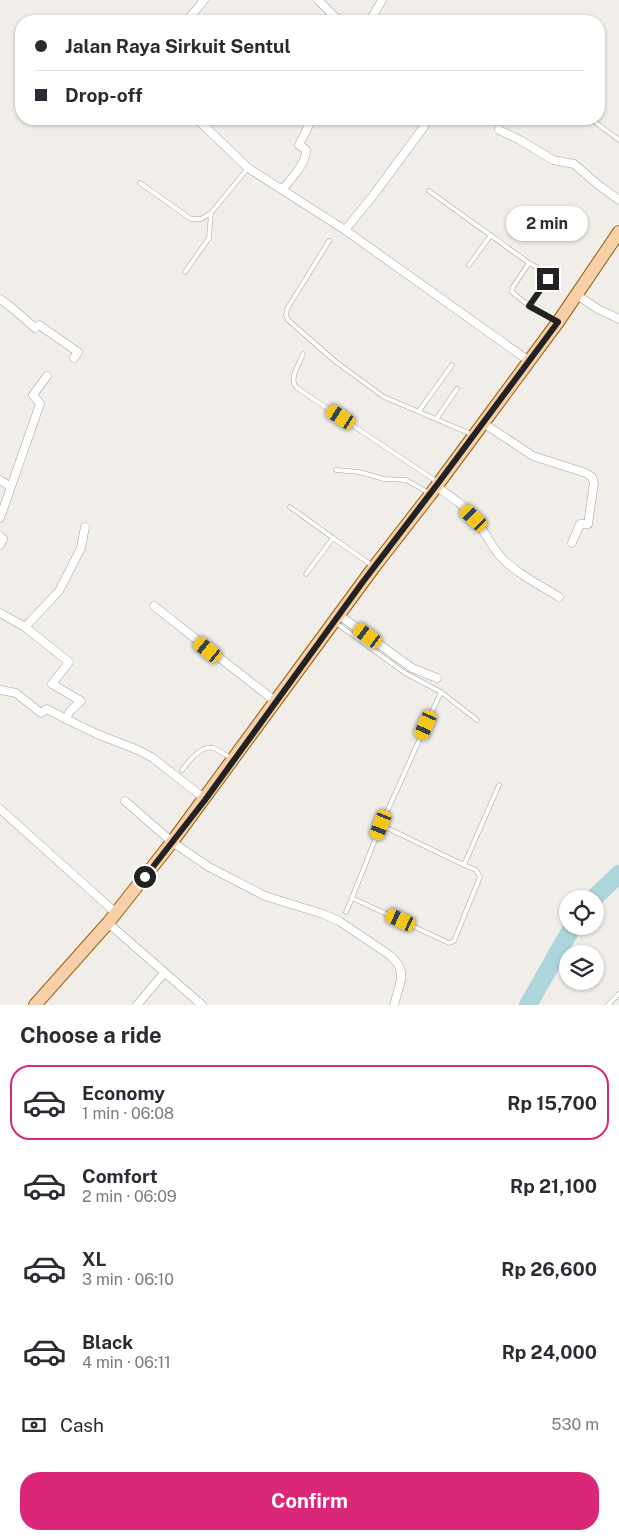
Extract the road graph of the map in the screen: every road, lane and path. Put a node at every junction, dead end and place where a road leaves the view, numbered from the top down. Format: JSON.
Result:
{"nodes":[{"id":1,"x":204,"y":0,"type":"edge"},
{"id":2,"x":318,"y":0,"type":"edge"},
{"id":3,"x":382,"y":0,"type":"edge"},
{"id":4,"x":191,"y":15,"type":"edge"},
{"id":5,"x":333,"y":15,"type":"edge"},
{"id":6,"x":373,"y":15,"type":"edge"},
{"id":7,"x":203,"y":125,"type":"edge"},
{"id":8,"x":309,"y":125,"type":"edge"},
{"id":9,"x":424,"y":125,"type":"edge"},
{"id":10,"x":599,"y":125,"type":"edge"},
{"id":11,"x":499,"y":130,"type":"dead end"},
{"id":12,"x":619,"y":140,"type":"edge"},
{"id":13,"x":248,"y":168,"type":"junction"},
{"id":14,"x":140,"y":183,"type":"dead end"},
{"id":15,"x":282,"y":190,"type":"junction"},
{"id":16,"x":429,"y":191,"type":"dead end"},
{"id":17,"x":619,"y":200,"type":"edge"},
{"id":18,"x":210,"y":213,"type":"junction"},
{"id":19,"x":345,"y":230,"type":"junction"},
{"id":20,"x":619,"y":232,"type":"edge"},
{"id":21,"x":491,"y":235,"type":"junction"},
{"id":22,"x":329,"y":241,"type":"dead end"},
{"id":23,"x":529,"y":263,"type":"junction"},
{"id":24,"x":469,"y":266,"type":"dead end"},
{"id":25,"x":185,"y":272,"type":"dead end"},
{"id":26,"x":576,"y":294,"type":"junction"},
{"id":27,"x":0,"y":299,"type":"edge"},
{"id":28,"x":529,"y":306,"type":"junction"},
{"id":29,"x":619,"y":319,"type":"edge"},
{"id":30,"x":558,"y":322,"type":"junction"},
{"id":31,"x":303,"y":354,"type":"dead end"},
{"id":32,"x":74,"y":358,"type":"dead end"},
{"id":33,"x":530,"y":361,"type":"junction"},
{"id":34,"x":452,"y":365,"type":"dead end"},
{"id":35,"x":47,"y":376,"type":"dead end"},
{"id":36,"x":457,"y":389,"type":"dead end"},
{"id":37,"x":419,"y":411,"type":"junction"},
{"id":38,"x":437,"y":418,"type":"junction"},
{"id":39,"x":483,"y":423,"type":"junction"},
{"id":40,"x":474,"y":435,"type":"junction"},
{"id":41,"x":336,"y":470,"type":"dead end"},
{"id":42,"x":0,"y":480,"type":"edge"},
{"id":43,"x":11,"y":487,"type":"junction"},
{"id":44,"x":435,"y":488,"type":"junction"},
{"id":45,"x":290,"y":507,"type":"dead end"},
{"id":46,"x":0,"y":518,"type":"edge"},
{"id":47,"x":85,"y":527,"type":"dead end"},
{"id":48,"x":0,"y":536,"type":"edge"},
{"id":49,"x":333,"y":538,"type":"junction"},
{"id":50,"x":572,"y":543,"type":"dead end"},
{"id":51,"x":0,"y":545,"type":"edge"},
{"id":52,"x":374,"y":567,"type":"junction"},
{"id":53,"x":306,"y":574,"type":"dead end"},
{"id":54,"x":559,"y":597,"type":"dead end"},
{"id":55,"x":154,"y":606,"type":"dead end"},
{"id":56,"x":0,"y":613,"type":"edge"},
{"id":57,"x":336,"y":618,"type":"junction"},
{"id":58,"x":25,"y":628,"type":"junction"},
{"id":59,"x":437,"y":678,"type":"dead end"},
{"id":60,"x":0,"y":690,"type":"edge"},
{"id":61,"x":441,"y":692,"type":"junction"},
{"id":62,"x":276,"y":702,"type":"junction"},
{"id":63,"x":66,"y":719,"type":"junction"},
{"id":64,"x":476,"y":720,"type":"dead end"},
{"id":65,"x":234,"y":760,"type":"junction"},
{"id":66,"x":182,"y":770,"type":"dead end"},
{"id":67,"x":499,"y":785,"type":"dead end"},
{"id":68,"x":205,"y":800,"type":"junction"},
{"id":69,"x":125,"y":801,"type":"dead end"},
{"id":70,"x":0,"y":809,"type":"edge"},
{"id":71,"x":381,"y":825,"type":"junction"},
{"id":72,"x":172,"y":842,"type":"junction"},
{"id":73,"x":464,"y":865,"type":"junction"},
{"id":74,"x":352,"y":898,"type":"junction"},
{"id":75,"x":346,"y":912,"type":"dead end"},
{"id":76,"x":112,"y":918,"type":"junction"},
{"id":77,"x":164,"y":973,"type":"junction"},
{"id":78,"x":619,"y":994,"type":"edge"},
{"id":79,"x":394,"y":1004,"type":"edge"},
{"id":80,"x":35,"y":1005,"type":"edge"},
{"id":81,"x":137,"y":1005,"type":"edge"},
{"id":82,"x":202,"y":1005,"type":"edge"},
{"id":83,"x":608,"y":1005,"type":"edge"}],
"edges":[{"from":1,"to":4,"type":"street"},
{"from":2,"to":5,"type":"street"},
{"from":3,"to":6,"type":"street"},
{"from":7,"to":13,"type":"street"},
{"from":8,"to":15,"type":"street"},
{"from":9,"to":19,"type":"street"},
{"from":10,"to":12,"type":"lane"},
{"from":11,"to":17,"type":"street"},
{"from":13,"to":15,"type":"street"},
{"from":13,"to":18,"type":"lane"},
{"from":14,"to":18,"type":"lane"},
{"from":15,"to":19,"type":"street"},
{"from":16,"to":21,"type":"lane"},
{"from":18,"to":25,"type":"lane"},
{"from":19,"to":33,"type":"street"},
{"from":20,"to":26,"type":"main road"},
{"from":21,"to":23,"type":"lane"},
{"from":21,"to":24,"type":"lane"},
{"from":22,"to":37,"type":"lane"},
{"from":23,"to":28,"type":"lane"},
{"from":23,"to":28,"type":"lane"},
{"from":26,"to":29,"type":"street"},
{"from":26,"to":30,"type":"main road"},
{"from":27,"to":32,"type":"street"},
{"from":28,"to":30,"type":"lane"},
{"from":30,"to":33,"type":"main road"},
{"from":31,"to":44,"type":"lane"},
{"from":33,"to":39,"type":"main road"},
{"from":34,"to":37,"type":"lane"},
{"from":35,"to":43,"type":"street"},
{"from":36,"to":38,"type":"lane"},
{"from":37,"to":38,"type":"lane"},
{"from":38,"to":40,"type":"lane"},
{"from":39,"to":40,"type":"main road"},
{"from":39,"to":50,"type":"street"},
{"from":40,"to":44,"type":"main road"},
{"from":41,"to":44,"type":"lane"},
{"from":42,"to":43,"type":"street"},
{"from":43,"to":46,"type":"street"},
{"from":44,"to":52,"type":"main road"},
{"from":44,"to":54,"type":"street"},
{"from":45,"to":49,"type":"lane"},
{"from":47,"to":58,"type":"street"},
{"from":48,"to":51,"type":"street"},
{"from":49,"to":52,"type":"lane"},
{"from":49,"to":53,"type":"lane"},
{"from":52,"to":57,"type":"main road"},
{"from":55,"to":62,"type":"street"},
{"from":56,"to":58,"type":"street"},
{"from":57,"to":59,"type":"street"},
{"from":57,"to":61,"type":"lane"},
{"from":57,"to":62,"type":"main road"},
{"from":58,"to":63,"type":"street"},
{"from":60,"to":63,"type":"street"},
{"from":61,"to":64,"type":"lane"},
{"from":61,"to":71,"type":"lane"},
{"from":62,"to":65,"type":"main road"},
{"from":63,"to":68,"type":"street"},
{"from":65,"to":66,"type":"lane"},
{"from":65,"to":68,"type":"main road"},
{"from":67,"to":73,"type":"lane"},
{"from":68,"to":72,"type":"main road"},
{"from":69,"to":72,"type":"street"},
{"from":70,"to":76,"type":"street"},
{"from":71,"to":73,"type":"lane"},
{"from":71,"to":74,"type":"lane"},
{"from":72,"to":76,"type":"main road"},
{"from":72,"to":79,"type":"street"},
{"from":73,"to":74,"type":"lane"},
{"from":74,"to":75,"type":"lane"},
{"from":76,"to":77,"type":"street"},
{"from":76,"to":80,"type":"main road"},
{"from":77,"to":81,"type":"street"},
{"from":77,"to":82,"type":"street"},
{"from":78,"to":83,"type":"lane"}]}
